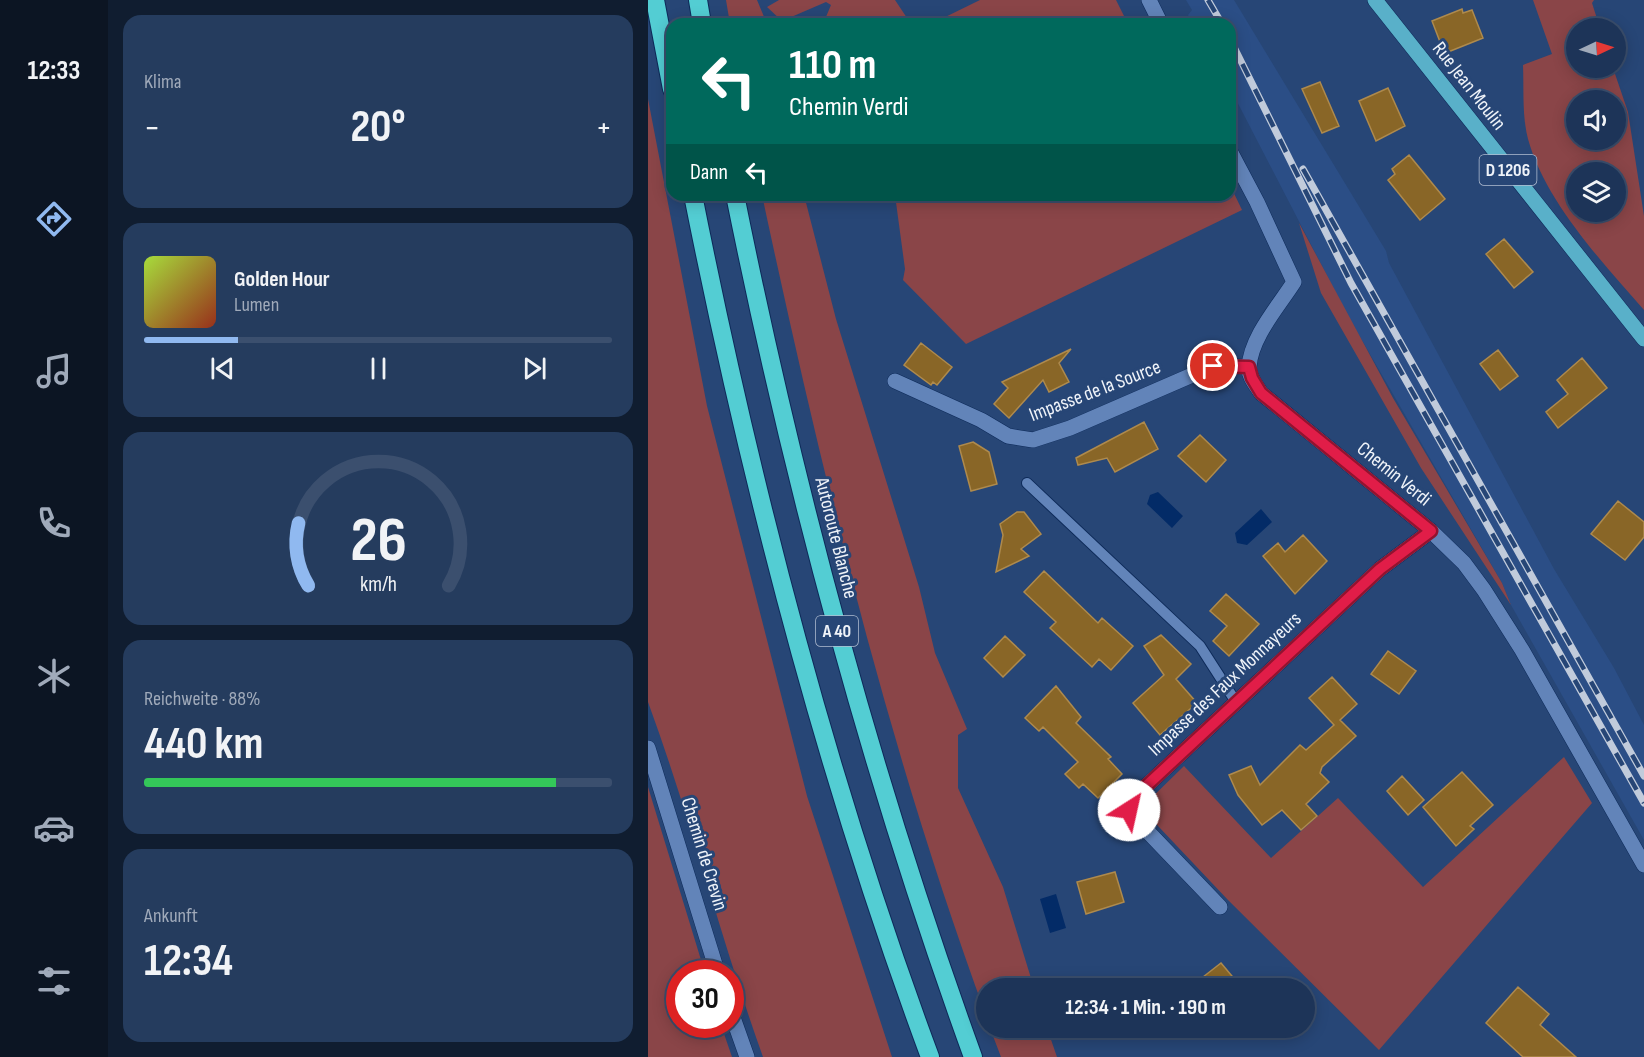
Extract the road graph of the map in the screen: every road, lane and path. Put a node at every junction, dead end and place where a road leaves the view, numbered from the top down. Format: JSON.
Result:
{"nodes":[{"id":1,"x":656,"y":0,"type":"edge"},
{"id":2,"x":698,"y":0,"type":"edge"},
{"id":3,"x":1149,"y":0,"type":"edge"},
{"id":4,"x":1375,"y":0,"type":"edge"},
{"id":5,"x":701,"y":18,"type":"edge"},
{"id":6,"x":1158,"y":18,"type":"edge"},
{"id":7,"x":666,"y":56,"type":"edge"},
{"id":8,"x":1236,"y":163,"type":"edge"},
{"id":9,"x":694,"y":201,"type":"edge"},
{"id":10,"x":736,"y":201,"type":"edge"},
{"id":11,"x":1644,"y":339,"type":"edge"},
{"id":12,"x":1249,"y":367,"type":"junction"},
{"id":13,"x":895,"y":381,"type":"dead end"},
{"id":14,"x":1027,"y":483,"type":"dead end"},
{"id":15,"x":1431,"y":531,"type":"junction"},
{"id":16,"x":1236,"y":702,"type":"junction"},
{"id":17,"x":648,"y":748,"type":"edge"},
{"id":18,"x":1644,"y":865,"type":"edge"},
{"id":19,"x":1220,"y":907,"type":"dead end"},
{"id":20,"x":714,"y":960,"type":"edge"},
{"id":21,"x":740,"y":1038,"type":"edge"},
{"id":22,"x":747,"y":1057,"type":"edge"},
{"id":23,"x":930,"y":1057,"type":"edge"},
{"id":24,"x":973,"y":1057,"type":"edge"}],
"edges":[{"from":1,"to":7,"type":"highway"},
{"from":2,"to":5,"type":"highway"},
{"from":3,"to":6,"type":"street"},
{"from":4,"to":11,"type":"main road","name":"Rue Jean Moulin","number":"D 1206"},
{"from":8,"to":12,"type":"street"},
{"from":9,"to":23,"type":"highway","number":"A 40"},
{"from":10,"to":24,"type":"highway","name":"Autoroute Blanche","number":"A 40"},
{"from":12,"to":13,"type":"street","name":"Impasse de la Source"},
{"from":12,"to":15,"type":"street","name":"Chemin Verdi"},
{"from":14,"to":16,"type":"lane"},
{"from":15,"to":16,"type":"street","name":"Impasse des Faux Monnayeurs"},
{"from":15,"to":18,"type":"street","name":"Chemin Verdi"},
{"from":16,"to":19,"type":"street","name":"Impasse des Faux Monnayeurs"},
{"from":17,"to":20,"type":"street","name":"Chemin de Crevin"},
{"from":21,"to":22,"type":"street"}]}
